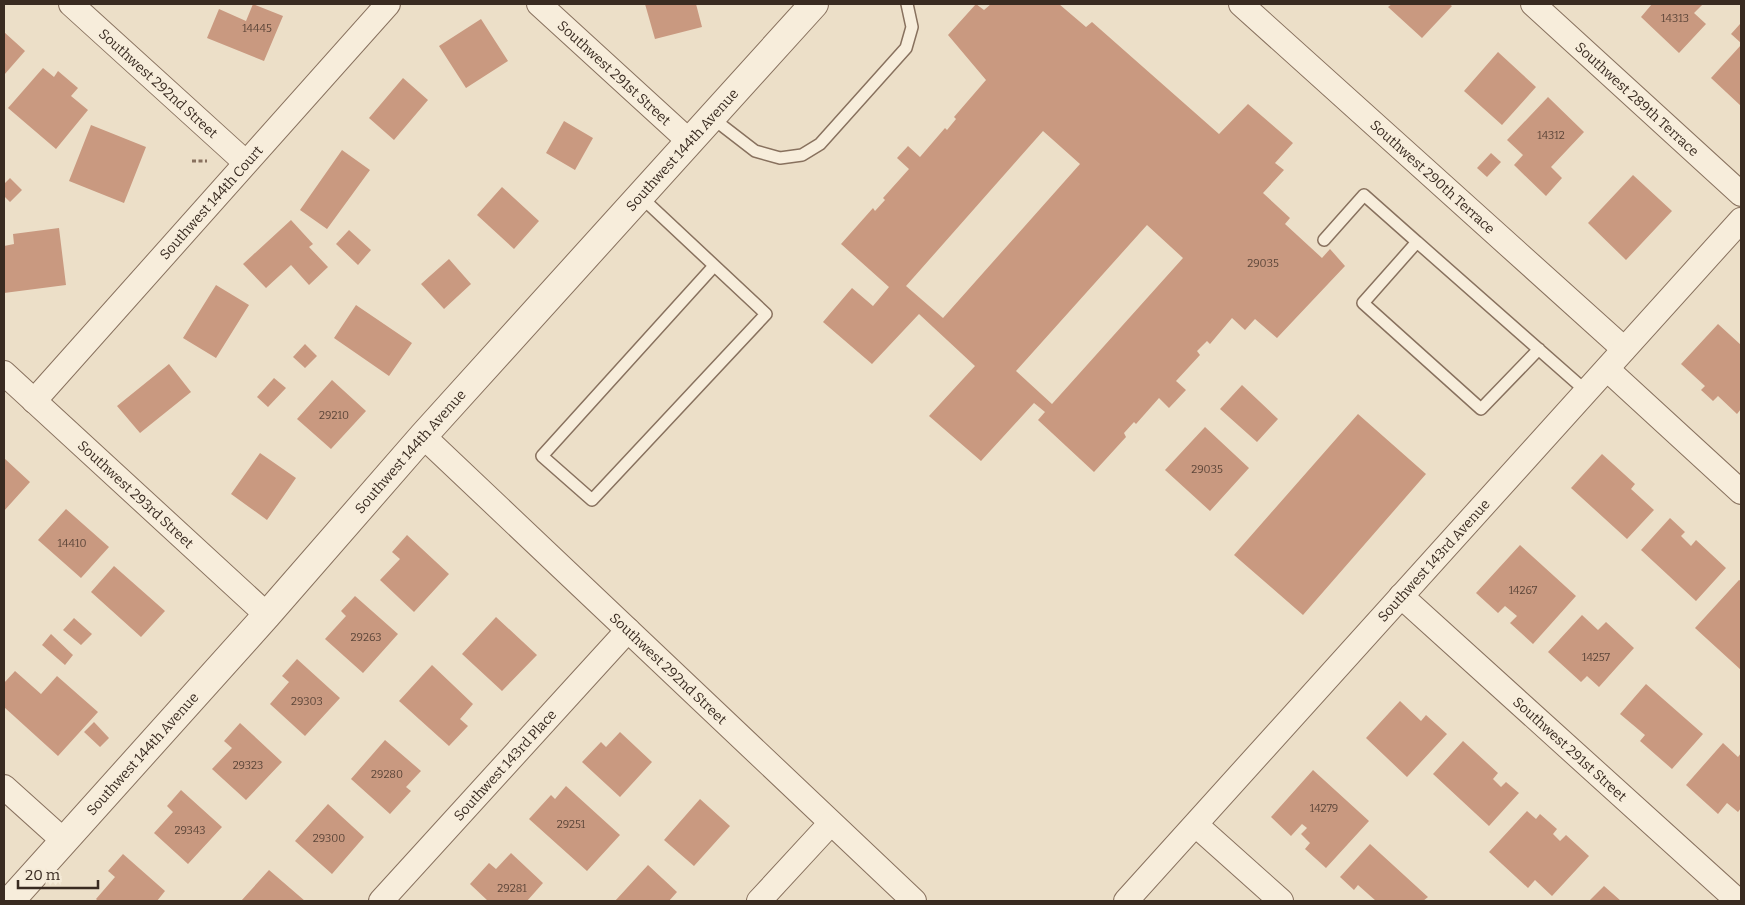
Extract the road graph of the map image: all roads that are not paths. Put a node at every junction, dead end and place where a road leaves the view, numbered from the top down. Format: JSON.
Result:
{"nodes":[{"id":1,"x":71,"y":4,"type":"edge"},
{"id":2,"x":388,"y":4,"type":"edge"},
{"id":3,"x":539,"y":4,"type":"edge"},
{"id":4,"x":814,"y":4,"type":"edge"},
{"id":5,"x":907,"y":4,"type":"edge"},
{"id":6,"x":1241,"y":4,"type":"edge"},
{"id":7,"x":1533,"y":4,"type":"edge"},
{"id":8,"x":711,"y":117,"type":"junction"},
{"id":9,"x":690,"y":142,"type":"junction"},
{"id":10,"x":245,"y":162,"type":"junction"},
{"id":11,"x":1741,"y":194,"type":"edge"},
{"id":12,"x":640,"y":196,"type":"junction"},
{"id":13,"x":1741,"y":220,"type":"edge"},
{"id":14,"x":1324,"y":240,"type":"dead end"},
{"id":15,"x":1417,"y":242,"type":"junction"},
{"id":16,"x":714,"y":266,"type":"junction"},
{"id":17,"x":1539,"y":349,"type":"junction"},
{"id":18,"x":1624,"y":349,"type":"junction"},
{"id":19,"x":1606,"y":369,"type":"junction"},
{"id":20,"x":4,"y":373,"type":"edge"},
{"id":21,"x":1586,"y":391,"type":"junction"},
{"id":22,"x":34,"y":401,"type":"junction"},
{"id":23,"x":423,"y":436,"type":"junction"},
{"id":24,"x":1741,"y":492,"type":"edge"},
{"id":25,"x":1401,"y":596,"type":"junction"},
{"id":26,"x":266,"y":615,"type":"junction"},
{"id":27,"x":628,"y":630,"type":"junction"},
{"id":28,"x":4,"y":787,"type":"edge"},
{"id":29,"x":830,"y":824,"type":"junction"},
{"id":30,"x":1196,"y":825,"type":"junction"},
{"id":31,"x":64,"y":840,"type":"junction"},
{"id":32,"x":10,"y":901,"type":"edge"},
{"id":33,"x":381,"y":901,"type":"edge"},
{"id":34,"x":759,"y":901,"type":"edge"},
{"id":35,"x":914,"y":901,"type":"edge"},
{"id":36,"x":1126,"y":901,"type":"edge"},
{"id":37,"x":1281,"y":901,"type":"edge"},
{"id":38,"x":1738,"y":901,"type":"edge"}],
"edges":[{"from":1,"to":10,"type":"street","name":"Southwest 292nd Street"},
{"from":2,"to":10,"type":"street","name":"Southwest 144th Court"},
{"from":3,"to":9,"type":"street","name":"Southwest 291st Street"},
{"from":4,"to":8,"type":"street","name":"Southwest 144th Avenue"},
{"from":5,"to":8,"type":"lane"},
{"from":6,"to":18,"type":"street","name":"Southwest 290th Terrace"},
{"from":7,"to":11,"type":"street","name":"Southwest 289th Terrace"},
{"from":8,"to":9,"type":"street","name":"Southwest 144th Avenue"},
{"from":9,"to":12,"type":"street","name":"Southwest 144th Avenue"},
{"from":10,"to":22,"type":"street","name":"Southwest 144th Court"},
{"from":12,"to":16,"type":"lane"},
{"from":12,"to":23,"type":"street","name":"Southwest 144th Avenue"},
{"from":13,"to":18,"type":"street","name":"Southwest 143rd Avenue"},
{"from":14,"to":15,"type":"lane"},
{"from":15,"to":17,"type":"lane"},
{"from":15,"to":17,"type":"lane"},
{"from":16,"to":16,"type":"lane"},
{"from":17,"to":21,"type":"lane"},
{"from":18,"to":19,"type":"street","name":"Southwest 143rd Avenue"},
{"from":19,"to":21,"type":"street","name":"Southwest 143rd Avenue"},
{"from":19,"to":24,"type":"street"},
{"from":20,"to":22,"type":"street","name":"Southwest 293rd Street"},
{"from":21,"to":25,"type":"street","name":"Southwest 143rd Avenue"},
{"from":22,"to":26,"type":"street","name":"Southwest 293rd Street"},
{"from":23,"to":26,"type":"street","name":"Southwest 144th Avenue"},
{"from":23,"to":27,"type":"street","name":"Southwest 292nd Street"},
{"from":25,"to":30,"type":"street","name":"Southwest 143rd Avenue"},
{"from":25,"to":38,"type":"street","name":"Southwest 291st Street"},
{"from":26,"to":31,"type":"street","name":"Southwest 144th Avenue"},
{"from":27,"to":29,"type":"street","name":"Southwest 292nd Street"},
{"from":27,"to":33,"type":"street","name":"Southwest 143rd Place"},
{"from":28,"to":31,"type":"street"},
{"from":29,"to":34,"type":"street"},
{"from":29,"to":35,"type":"street","name":"Southwest 292nd Street"},
{"from":30,"to":36,"type":"street","name":"Southwest 143rd Avenue"},
{"from":30,"to":37,"type":"street"},
{"from":31,"to":32,"type":"street","name":"Southwest 144th Avenue"}]}
